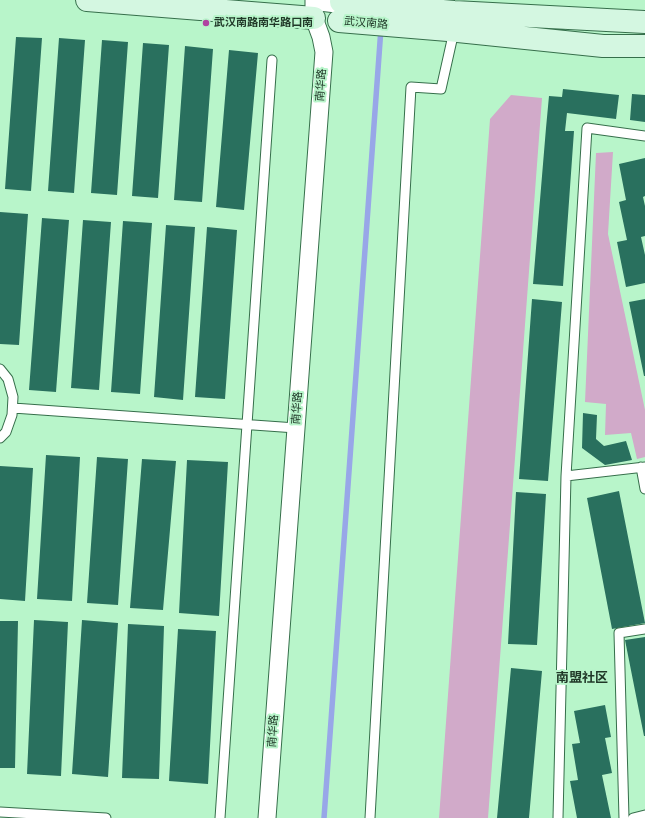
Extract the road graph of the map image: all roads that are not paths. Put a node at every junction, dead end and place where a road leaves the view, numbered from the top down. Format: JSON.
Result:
{"nodes":[{"id":1,"x":87,"y":0,"type":"edge"},
{"id":2,"x":327,"y":8,"type":"edge"},
{"id":3,"x":451,"y":17,"type":"edge"},
{"id":4,"x":645,"y":22,"type":"edge"},
{"id":5,"x":645,"y":46,"type":"edge"},
{"id":6,"x":272,"y":60,"type":"dead end"},
{"id":7,"x":645,"y":136,"type":"edge"},
{"id":8,"x":0,"y":369,"type":"edge"},
{"id":9,"x":13,"y":408,"type":"junction"},
{"id":10,"x":247,"y":424,"type":"junction"},
{"id":11,"x":296,"y":428,"type":"junction"},
{"id":12,"x":0,"y":438,"type":"edge"},
{"id":13,"x":643,"y":467,"type":"edge"},
{"id":14,"x":566,"y":476,"type":"junction"},
{"id":15,"x":645,"y":489,"type":"edge"},
{"id":16,"x":645,"y":629,"type":"edge"},
{"id":17,"x":1,"y":814,"type":"edge"},
{"id":18,"x":645,"y":815,"type":"edge"},
{"id":19,"x":106,"y":818,"type":"edge"},
{"id":20,"x":220,"y":818,"type":"edge"},
{"id":21,"x":267,"y":818,"type":"edge"},
{"id":22,"x":370,"y":818,"type":"edge"},
{"id":23,"x":558,"y":818,"type":"edge"},
{"id":24,"x":624,"y":818,"type":"edge"},
{"id":25,"x":634,"y":818,"type":"edge"}],
"edges":[{"from":1,"to":2,"type":"main road","name":"武汉南路"},
{"from":2,"to":3,"type":"main road","name":"武汉南路"},
{"from":2,"to":11,"type":"street","name":"南华路"},
{"from":3,"to":4,"type":"main road","name":"武汉南路"},
{"from":3,"to":5,"type":"main road","name":"武汉南路"},
{"from":3,"to":22,"type":"lane"},
{"from":6,"to":10,"type":"lane"},
{"from":7,"to":14,"type":"lane"},
{"from":8,"to":9,"type":"lane"},
{"from":9,"to":10,"type":"lane"},
{"from":9,"to":12,"type":"lane"},
{"from":10,"to":11,"type":"lane"},
{"from":10,"to":20,"type":"lane"},
{"from":11,"to":21,"type":"street","name":"南华路"},
{"from":13,"to":14,"type":"lane"},
{"from":13,"to":15,"type":"lane"},
{"from":14,"to":23,"type":"lane"},
{"from":16,"to":24,"type":"lane"},
{"from":17,"to":19,"type":"lane"},
{"from":18,"to":25,"type":"lane"}]}
